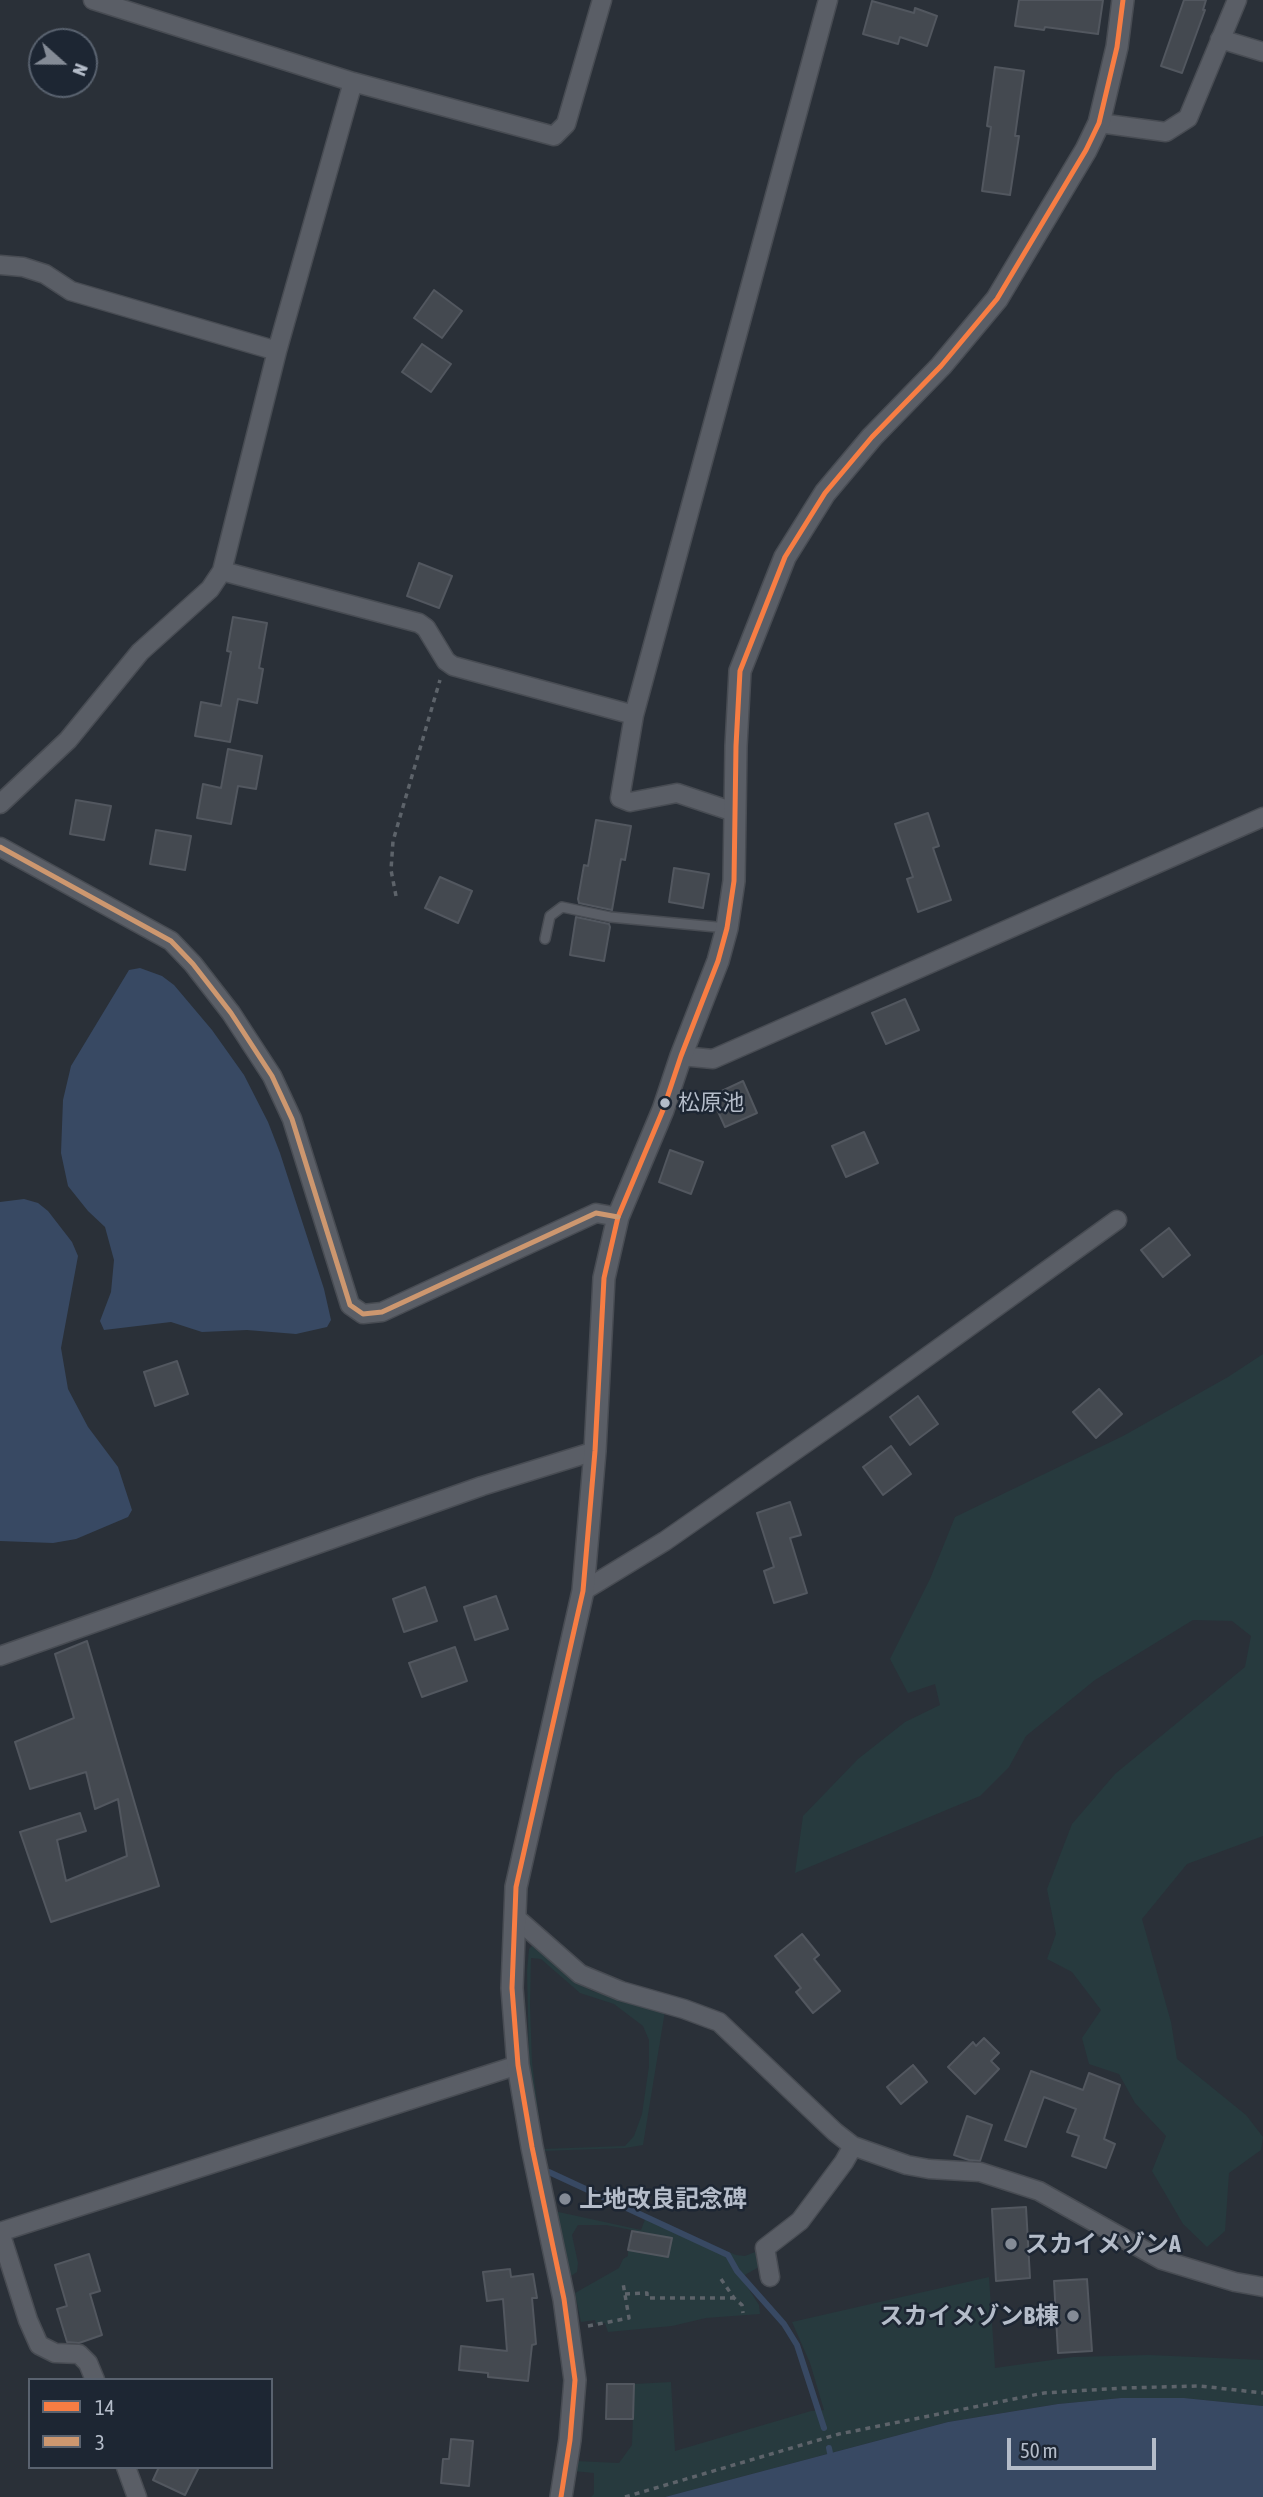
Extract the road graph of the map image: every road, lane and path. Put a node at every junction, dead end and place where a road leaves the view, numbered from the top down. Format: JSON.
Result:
{"nodes":[{"id":1,"x":602,"y":0,"type":"edge"},
{"id":2,"x":828,"y":0,"type":"edge"},
{"id":3,"x":1124,"y":0,"type":"edge"},
{"id":4,"x":1237,"y":0,"type":"edge"},
{"id":5,"x":100,"y":1,"type":"edge"},
{"id":6,"x":1220,"y":39,"type":"junction"},
{"id":7,"x":1263,"y":52,"type":"edge"},
{"id":8,"x":354,"y":82,"type":"junction"},
{"id":9,"x":1099,"y":123,"type":"junction"},
{"id":10,"x":0,"y":265,"type":"edge"},
{"id":11,"x":277,"y":351,"type":"junction"},
{"id":12,"x":222,"y":572,"type":"junction"},
{"id":13,"x":446,"y":661,"type":"junction"},
{"id":14,"x":634,"y":715,"type":"junction"},
{"id":15,"x":0,"y":804,"type":"edge"},
{"id":16,"x":734,"y":812,"type":"junction"},
{"id":17,"x":1263,"y":817,"type":"edge"},
{"id":18,"x":0,"y":847,"type":"edge"},
{"id":19,"x":396,"y":896,"type":"dead end"},
{"id":20,"x":727,"y":928,"type":"junction"},
{"id":21,"x":545,"y":939,"type":"dead end"},
{"id":22,"x":681,"y":1056,"type":"junction"},
{"id":23,"x":618,"y":1217,"type":"junction"},
{"id":24,"x":1117,"y":1220,"type":"dead end"},
{"id":25,"x":595,"y":1451,"type":"junction"},
{"id":26,"x":583,"y":1591,"type":"junction"},
{"id":27,"x":0,"y":1656,"type":"edge"},
{"id":28,"x":515,"y":1916,"type":"junction"},
{"id":29,"x":518,"y":2065,"type":"junction"},
{"id":30,"x":853,"y":2146,"type":"junction"},
{"id":31,"x":0,"y":2232,"type":"edge"},
{"id":32,"x":770,"y":2277,"type":"dead end"},
{"id":33,"x":721,"y":2279,"type":"dead end"},
{"id":34,"x":624,"y":2283,"type":"dead end"},
{"id":35,"x":1263,"y":2287,"type":"edge"},
{"id":36,"x":625,"y":2294,"type":"junction"},
{"id":37,"x":734,"y":2298,"type":"junction"},
{"id":38,"x":743,"y":2313,"type":"dead end"},
{"id":39,"x":568,"y":2329,"type":"junction"},
{"id":40,"x":93,"y":2378,"type":"edge"},
{"id":41,"x":1263,"y":2393,"type":"edge"},
{"id":42,"x":128,"y":2469,"type":"edge"},
{"id":43,"x":137,"y":2497,"type":"edge"},
{"id":44,"x":561,"y":2497,"type":"edge"},
{"id":45,"x":625,"y":2497,"type":"edge"}],
"edges":[{"from":1,"to":8,"type":"street"},
{"from":2,"to":14,"type":"street"},
{"from":3,"to":9,"type":"street"},
{"from":4,"to":6,"type":"street"},
{"from":5,"to":8,"type":"street"},
{"from":6,"to":7,"type":"street"},
{"from":6,"to":9,"type":"street"},
{"from":8,"to":11,"type":"street"},
{"from":9,"to":16,"type":"street"},
{"from":10,"to":11,"type":"street"},
{"from":11,"to":12,"type":"street"},
{"from":12,"to":13,"type":"street"},
{"from":12,"to":15,"type":"street"},
{"from":13,"to":14,"type":"street"},
{"from":13,"to":19,"type":"path"},
{"from":14,"to":16,"type":"street"},
{"from":16,"to":20,"type":"street"},
{"from":17,"to":22,"type":"street"},
{"from":18,"to":23,"type":"street"},
{"from":20,"to":21,"type":"lane"},
{"from":20,"to":22,"type":"street"},
{"from":22,"to":23,"type":"street"},
{"from":23,"to":25,"type":"street"},
{"from":24,"to":26,"type":"street"},
{"from":25,"to":26,"type":"street"},
{"from":25,"to":27,"type":"street"},
{"from":26,"to":28,"type":"street"},
{"from":28,"to":29,"type":"street"},
{"from":28,"to":30,"type":"street"},
{"from":29,"to":31,"type":"street"},
{"from":29,"to":39,"type":"street"},
{"from":30,"to":32,"type":"street"},
{"from":30,"to":35,"type":"street"},
{"from":31,"to":40,"type":"street"},
{"from":33,"to":37,"type":"path"},
{"from":34,"to":36,"type":"path"},
{"from":36,"to":37,"type":"path"},
{"from":36,"to":39,"type":"path"},
{"from":37,"to":38,"type":"path"},
{"from":39,"to":44,"type":"street"},
{"from":41,"to":45,"type":"path"},
{"from":42,"to":43,"type":"street"}]}
